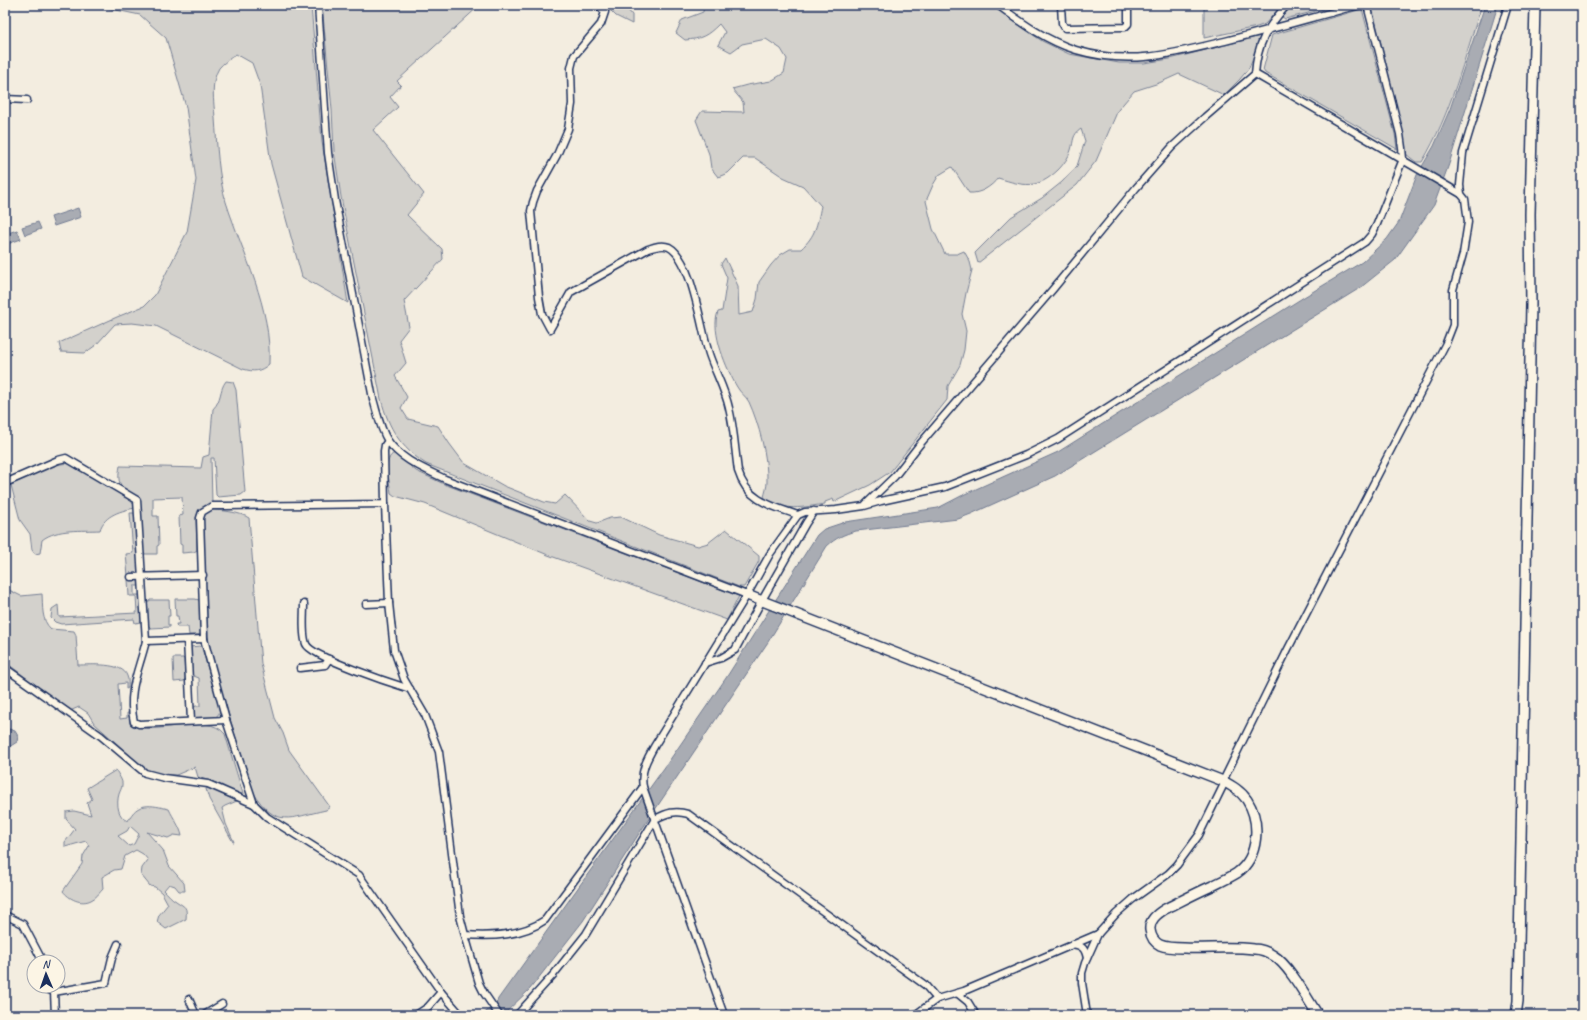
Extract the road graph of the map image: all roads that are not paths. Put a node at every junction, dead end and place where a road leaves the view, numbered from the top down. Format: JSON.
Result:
{"nodes":[{"id":1,"x":318,"y":5,"type":"edge"},
{"id":2,"x":598,"y":5,"type":"edge"},
{"id":3,"x":998,"y":5,"type":"edge"},
{"id":4,"x":1061,"y":5,"type":"edge"},
{"id":5,"x":1128,"y":5,"type":"edge"},
{"id":6,"x":1287,"y":5,"type":"edge"},
{"id":7,"x":1359,"y":5,"type":"edge"},
{"id":8,"x":1368,"y":5,"type":"edge"},
{"id":9,"x":1508,"y":5,"type":"edge"},
{"id":10,"x":1535,"y":5,"type":"edge"},
{"id":11,"x":1266,"y":31,"type":"junction"},
{"id":12,"x":1255,"y":74,"type":"junction"},
{"id":13,"x":5,"y":99,"type":"edge"},
{"id":14,"x":27,"y":100,"type":"dead end"},
{"id":15,"x":1403,"y":159,"type":"junction"},
{"id":16,"x":1461,"y":194,"type":"junction"},
{"id":17,"x":388,"y":441,"type":"junction"},
{"id":18,"x":5,"y":484,"type":"edge"},
{"id":19,"x":385,"y":504,"type":"junction"},
{"id":20,"x":864,"y":506,"type":"junction"},
{"id":21,"x":814,"y":511,"type":"junction"},
{"id":22,"x":798,"y":515,"type":"junction"},
{"id":23,"x":203,"y":575,"type":"junction"},
{"id":24,"x":131,"y":577,"type":"dead end"},
{"id":25,"x":143,"y":577,"type":"junction"},
{"id":26,"x":747,"y":595,"type":"junction"},
{"id":27,"x":760,"y":602,"type":"junction"},
{"id":28,"x":389,"y":603,"type":"junction"},
{"id":29,"x":304,"y":604,"type":"dead end"},
{"id":30,"x":366,"y":604,"type":"dead end"},
{"id":31,"x":204,"y":639,"type":"junction"},
{"id":32,"x":187,"y":640,"type":"junction"},
{"id":33,"x":146,"y":642,"type":"junction"},
{"id":34,"x":329,"y":659,"type":"junction"},
{"id":35,"x":705,"y":663,"type":"junction"},
{"id":36,"x":5,"y":668,"type":"edge"},
{"id":37,"x":300,"y":668,"type":"dead end"},
{"id":38,"x":410,"y":689,"type":"junction"},
{"id":39,"x":226,"y":720,"type":"junction"},
{"id":40,"x":191,"y":721,"type":"junction"},
{"id":41,"x":1224,"y":781,"type":"junction"},
{"id":42,"x":644,"y":790,"type":"junction"},
{"id":43,"x":254,"y":804,"type":"junction"},
{"id":44,"x":654,"y":817,"type":"junction"},
{"id":45,"x":5,"y":915,"type":"edge"},
{"id":46,"x":1098,"y":934,"type":"junction"},
{"id":47,"x":465,"y":935,"type":"junction"},
{"id":48,"x":118,"y":944,"type":"dead end"},
{"id":49,"x":1073,"y":944,"type":"junction"},
{"id":50,"x":39,"y":954,"type":"edge"},
{"id":51,"x":1087,"y":958,"type":"junction"},
{"id":52,"x":66,"y":990,"type":"edge"},
{"id":53,"x":441,"y":992,"type":"junction"},
{"id":54,"x":957,"y":993,"type":"junction"},
{"id":55,"x":54,"y":994,"type":"edge"},
{"id":56,"x":937,"y":999,"type":"junction"},
{"id":57,"x":189,"y":1000,"type":"dead end"},
{"id":58,"x":222,"y":1004,"type":"dead end"},
{"id":59,"x":5,"y":1012,"type":"edge"},
{"id":60,"x":8,"y":1015,"type":"edge"},
{"id":61,"x":55,"y":1015,"type":"edge"},
{"id":62,"x":196,"y":1015,"type":"edge"},
{"id":63,"x":204,"y":1015,"type":"edge"},
{"id":64,"x":416,"y":1015,"type":"edge"},
{"id":65,"x":461,"y":1015,"type":"edge"},
{"id":66,"x":499,"y":1015,"type":"edge"},
{"id":67,"x":517,"y":1015,"type":"edge"},
{"id":68,"x":724,"y":1015,"type":"edge"},
{"id":69,"x":914,"y":1015,"type":"edge"},
{"id":70,"x":976,"y":1015,"type":"edge"},
{"id":71,"x":1087,"y":1015,"type":"edge"},
{"id":72,"x":1318,"y":1015,"type":"edge"},
{"id":73,"x":1516,"y":1015,"type":"edge"}],
"edges":[{"from":1,"to":17,"type":"street"},
{"from":2,"to":22,"type":"street"},
{"from":3,"to":11,"type":"street"},
{"from":4,"to":5,"type":"street"},
{"from":6,"to":11,"type":"street"},
{"from":7,"to":11,"type":"street"},
{"from":8,"to":15,"type":"street"},
{"from":9,"to":16,"type":"street"},
{"from":10,"to":73,"type":"street"},
{"from":11,"to":12,"type":"street"},
{"from":12,"to":15,"type":"street"},
{"from":12,"to":20,"type":"street"},
{"from":13,"to":14,"type":"street"},
{"from":15,"to":16,"type":"street"},
{"from":15,"to":20,"type":"street"},
{"from":16,"to":41,"type":"street"},
{"from":17,"to":19,"type":"street"},
{"from":17,"to":26,"type":"street"},
{"from":18,"to":25,"type":"street"},
{"from":19,"to":23,"type":"street"},
{"from":19,"to":28,"type":"street"},
{"from":20,"to":21,"type":"street"},
{"from":21,"to":22,"type":"street"},
{"from":21,"to":27,"type":"street"},
{"from":22,"to":26,"type":"street"},
{"from":23,"to":25,"type":"street"},
{"from":23,"to":31,"type":"street"},
{"from":24,"to":25,"type":"street"},
{"from":25,"to":33,"type":"street"},
{"from":26,"to":27,"type":"street"},
{"from":26,"to":35,"type":"street"},
{"from":27,"to":35,"type":"street"},
{"from":27,"to":41,"type":"street"},
{"from":28,"to":30,"type":"street"},
{"from":28,"to":38,"type":"street"},
{"from":29,"to":34,"type":"street"},
{"from":31,"to":32,"type":"street"},
{"from":31,"to":39,"type":"street"},
{"from":32,"to":33,"type":"street"},
{"from":32,"to":40,"type":"street"},
{"from":33,"to":40,"type":"street"},
{"from":34,"to":37,"type":"street"},
{"from":34,"to":38,"type":"street"},
{"from":35,"to":42,"type":"street"},
{"from":36,"to":43,"type":"street"},
{"from":38,"to":47,"type":"street"},
{"from":39,"to":40,"type":"street"},
{"from":39,"to":43,"type":"street"},
{"from":41,"to":46,"type":"street"},
{"from":41,"to":72,"type":"street"},
{"from":42,"to":44,"type":"street"},
{"from":42,"to":47,"type":"street"},
{"from":43,"to":53,"type":"street"},
{"from":44,"to":56,"type":"street"},
{"from":44,"to":67,"type":"street"},
{"from":44,"to":68,"type":"street"},
{"from":45,"to":50,"type":"street"},
{"from":46,"to":49,"type":"street"},
{"from":46,"to":51,"type":"street"},
{"from":47,"to":66,"type":"street"},
{"from":48,"to":52,"type":"street"},
{"from":49,"to":51,"type":"street"},
{"from":49,"to":54,"type":"street"},
{"from":51,"to":71,"type":"street"},
{"from":53,"to":64,"type":"street"},
{"from":53,"to":65,"type":"street"},
{"from":54,"to":56,"type":"street"},
{"from":54,"to":70,"type":"street"},
{"from":55,"to":61,"type":"street"},
{"from":56,"to":69,"type":"street"},
{"from":57,"to":62,"type":"street"},
{"from":58,"to":63,"type":"street"},
{"from":59,"to":60,"type":"street"}]}
